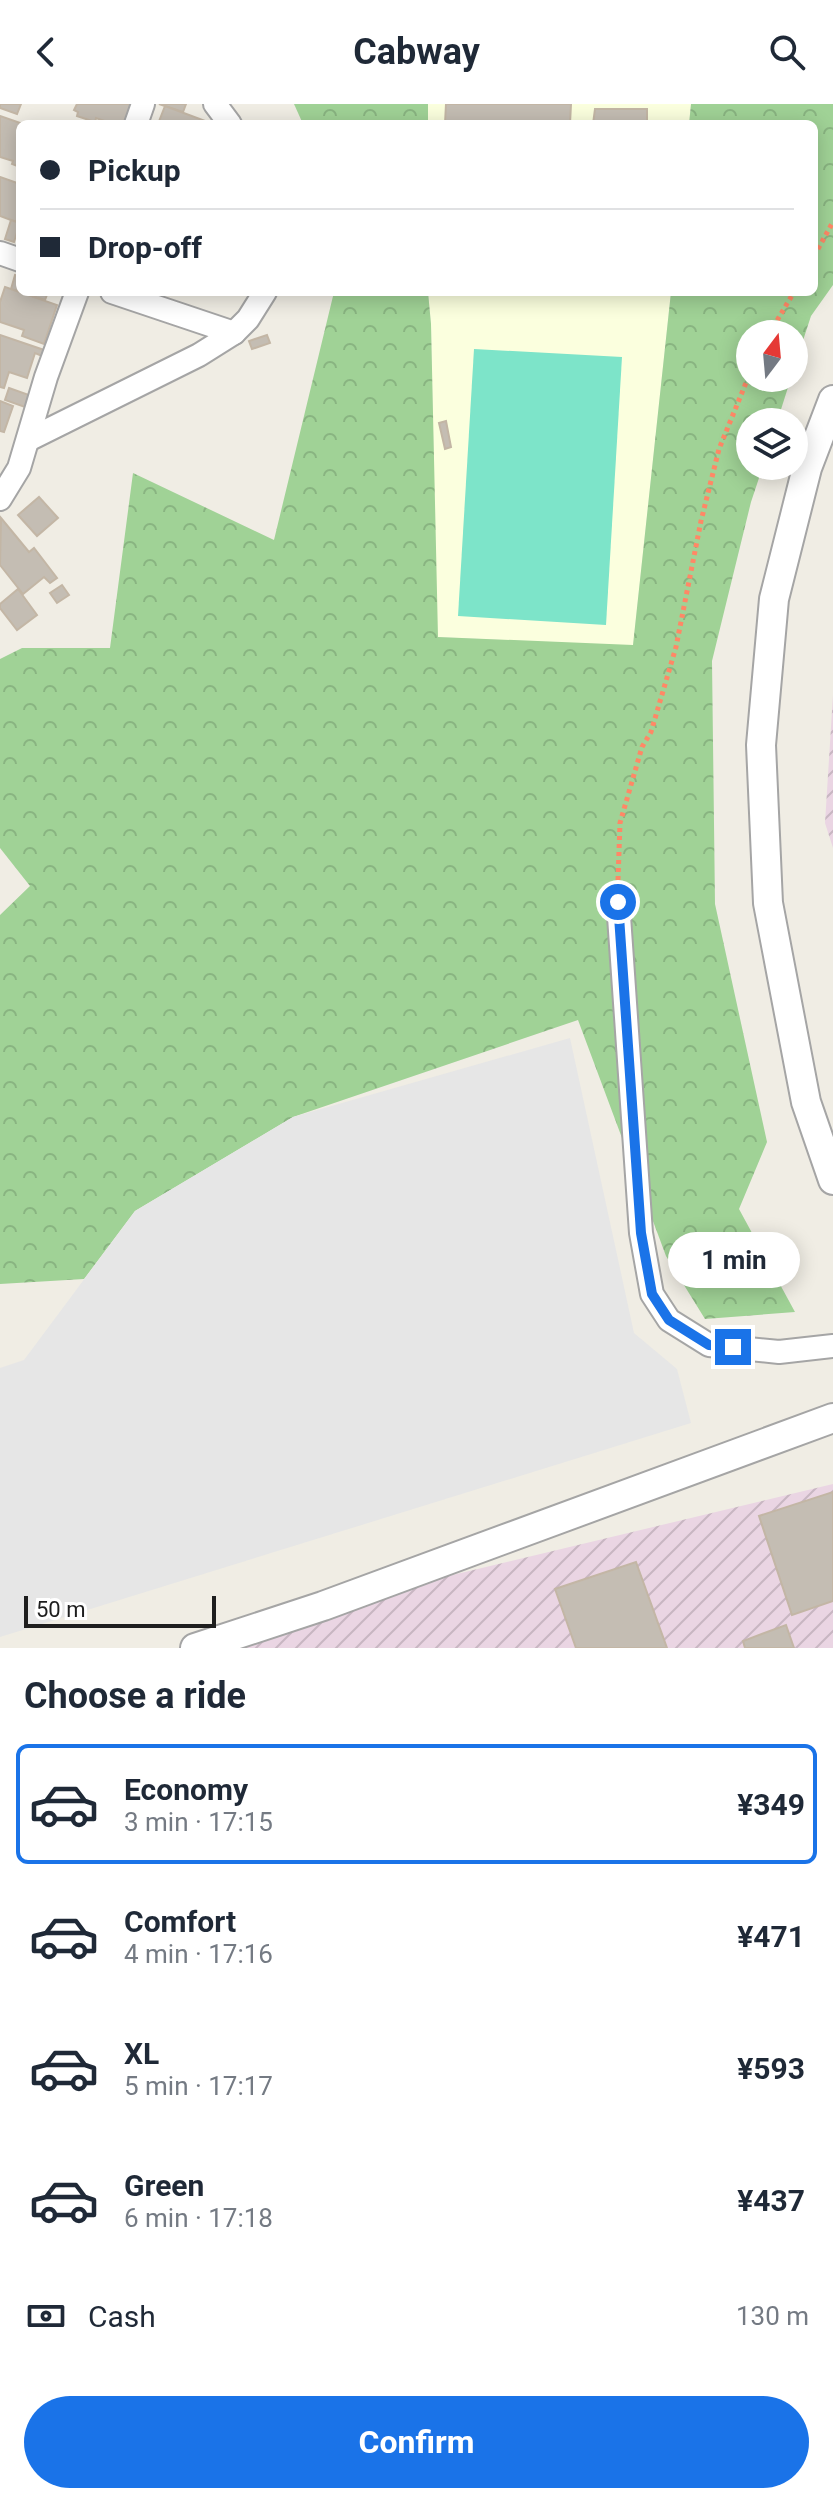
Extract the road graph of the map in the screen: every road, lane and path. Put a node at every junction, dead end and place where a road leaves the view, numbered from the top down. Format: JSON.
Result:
{"nodes":[{"id":1,"x":833,"y":222,"type":"edge"},
{"id":2,"x":818,"y":249,"type":"edge"},
{"id":3,"x":76,"y":296,"type":"edge"},
{"id":4,"x":124,"y":296,"type":"edge"},
{"id":5,"x":262,"y":296,"type":"edge"},
{"id":6,"x":792,"y":296,"type":"edge"},
{"id":7,"x":777,"y":320,"type":"edge"},
{"id":8,"x":234,"y":333,"type":"junction"},
{"id":9,"x":742,"y":392,"type":"edge"},
{"id":10,"x":833,"y":400,"type":"edge"},
{"id":11,"x":28,"y":440,"type":"junction"},
{"id":12,"x":0,"y":499,"type":"edge"},
{"id":13,"x":618,"y":902,"type":"joint"},
{"id":14,"x":833,"y":1180,"type":"edge"},
{"id":15,"x":833,"y":1346,"type":"edge"},
{"id":16,"x":833,"y":1418,"type":"edge"},
{"id":17,"x":195,"y":1648,"type":"edge"}],
"edges":[{"from":1,"to":2,"type":"path"},
{"from":3,"to":11,"type":"street"},
{"from":4,"to":8,"type":"street"},
{"from":5,"to":8,"type":"street"},
{"from":6,"to":7,"type":"path"},
{"from":8,"to":11,"type":"street"},
{"from":9,"to":13,"type":"path"},
{"from":10,"to":14,"type":"street"},
{"from":11,"to":12,"type":"street"},
{"from":13,"to":15,"type":"street"},
{"from":16,"to":17,"type":"street"}]}
